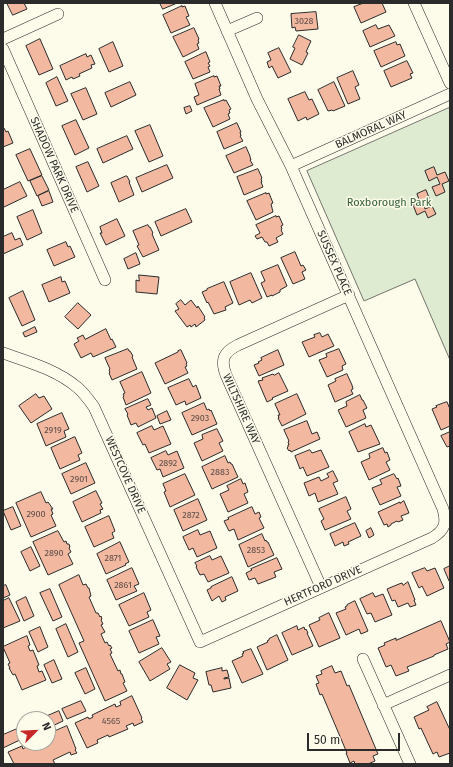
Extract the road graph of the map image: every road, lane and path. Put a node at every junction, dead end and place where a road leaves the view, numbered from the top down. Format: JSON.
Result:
{"nodes":[{"id":1,"x":215,"y":3,"type":"edge"},
{"id":2,"x":414,"y":3,"type":"edge"},
{"id":3,"x":58,"y":14,"type":"dead end"},
{"id":4,"x":257,"y":18,"type":"dead end"},
{"id":5,"x":227,"y":31,"type":"junction"},
{"id":6,"x":3,"y":39,"type":"edge"},
{"id":7,"x":3,"y":49,"type":"edge"},
{"id":8,"x":450,"y":83,"type":"edge"},
{"id":9,"x":450,"y":94,"type":"edge"},
{"id":10,"x":292,"y":166,"type":"junction"},
{"id":11,"x":106,"y":280,"type":"dead end"},
{"id":12,"x":348,"y":295,"type":"junction"},
{"id":13,"x":3,"y":353,"type":"edge"},
{"id":14,"x":444,"y":526,"type":"joint"},
{"id":15,"x":321,"y":587,"type":"junction"},
{"id":16,"x":200,"y":642,"type":"joint"},
{"id":17,"x":363,"y":659,"type":"dead end"},
{"id":18,"x":450,"y":675,"type":"edge"},
{"id":19,"x":383,"y":705,"type":"junction"},
{"id":20,"x":410,"y":764,"type":"edge"}],
"edges":[{"from":1,"to":5,"type":"street","name":"SUSSEX PLACE"},
{"from":2,"to":8,"type":"street"},
{"from":3,"to":6,"type":"street"},
{"from":4,"to":5,"type":"street"},
{"from":5,"to":10,"type":"street","name":"SUSSEX PLACE"},
{"from":7,"to":11,"type":"street","name":"SHADOW PARK DRIVE"},
{"from":9,"to":10,"type":"street","name":"BALMORAL WAY"},
{"from":10,"to":12,"type":"street","name":"SUSSEX PLACE"},
{"from":12,"to":14,"type":"street","name":"SUSSEX PLACE"},
{"from":12,"to":15,"type":"street","name":"WILTSHIRE WAY"},
{"from":13,"to":16,"type":"street","name":"WESTCOVE DRIVE"},
{"from":14,"to":15,"type":"street","name":"HERTFORD DRIVE"},
{"from":15,"to":16,"type":"street","name":"HERTFORD DRIVE"},
{"from":17,"to":19,"type":"street"},
{"from":18,"to":19,"type":"street"},
{"from":19,"to":20,"type":"street"}]}
